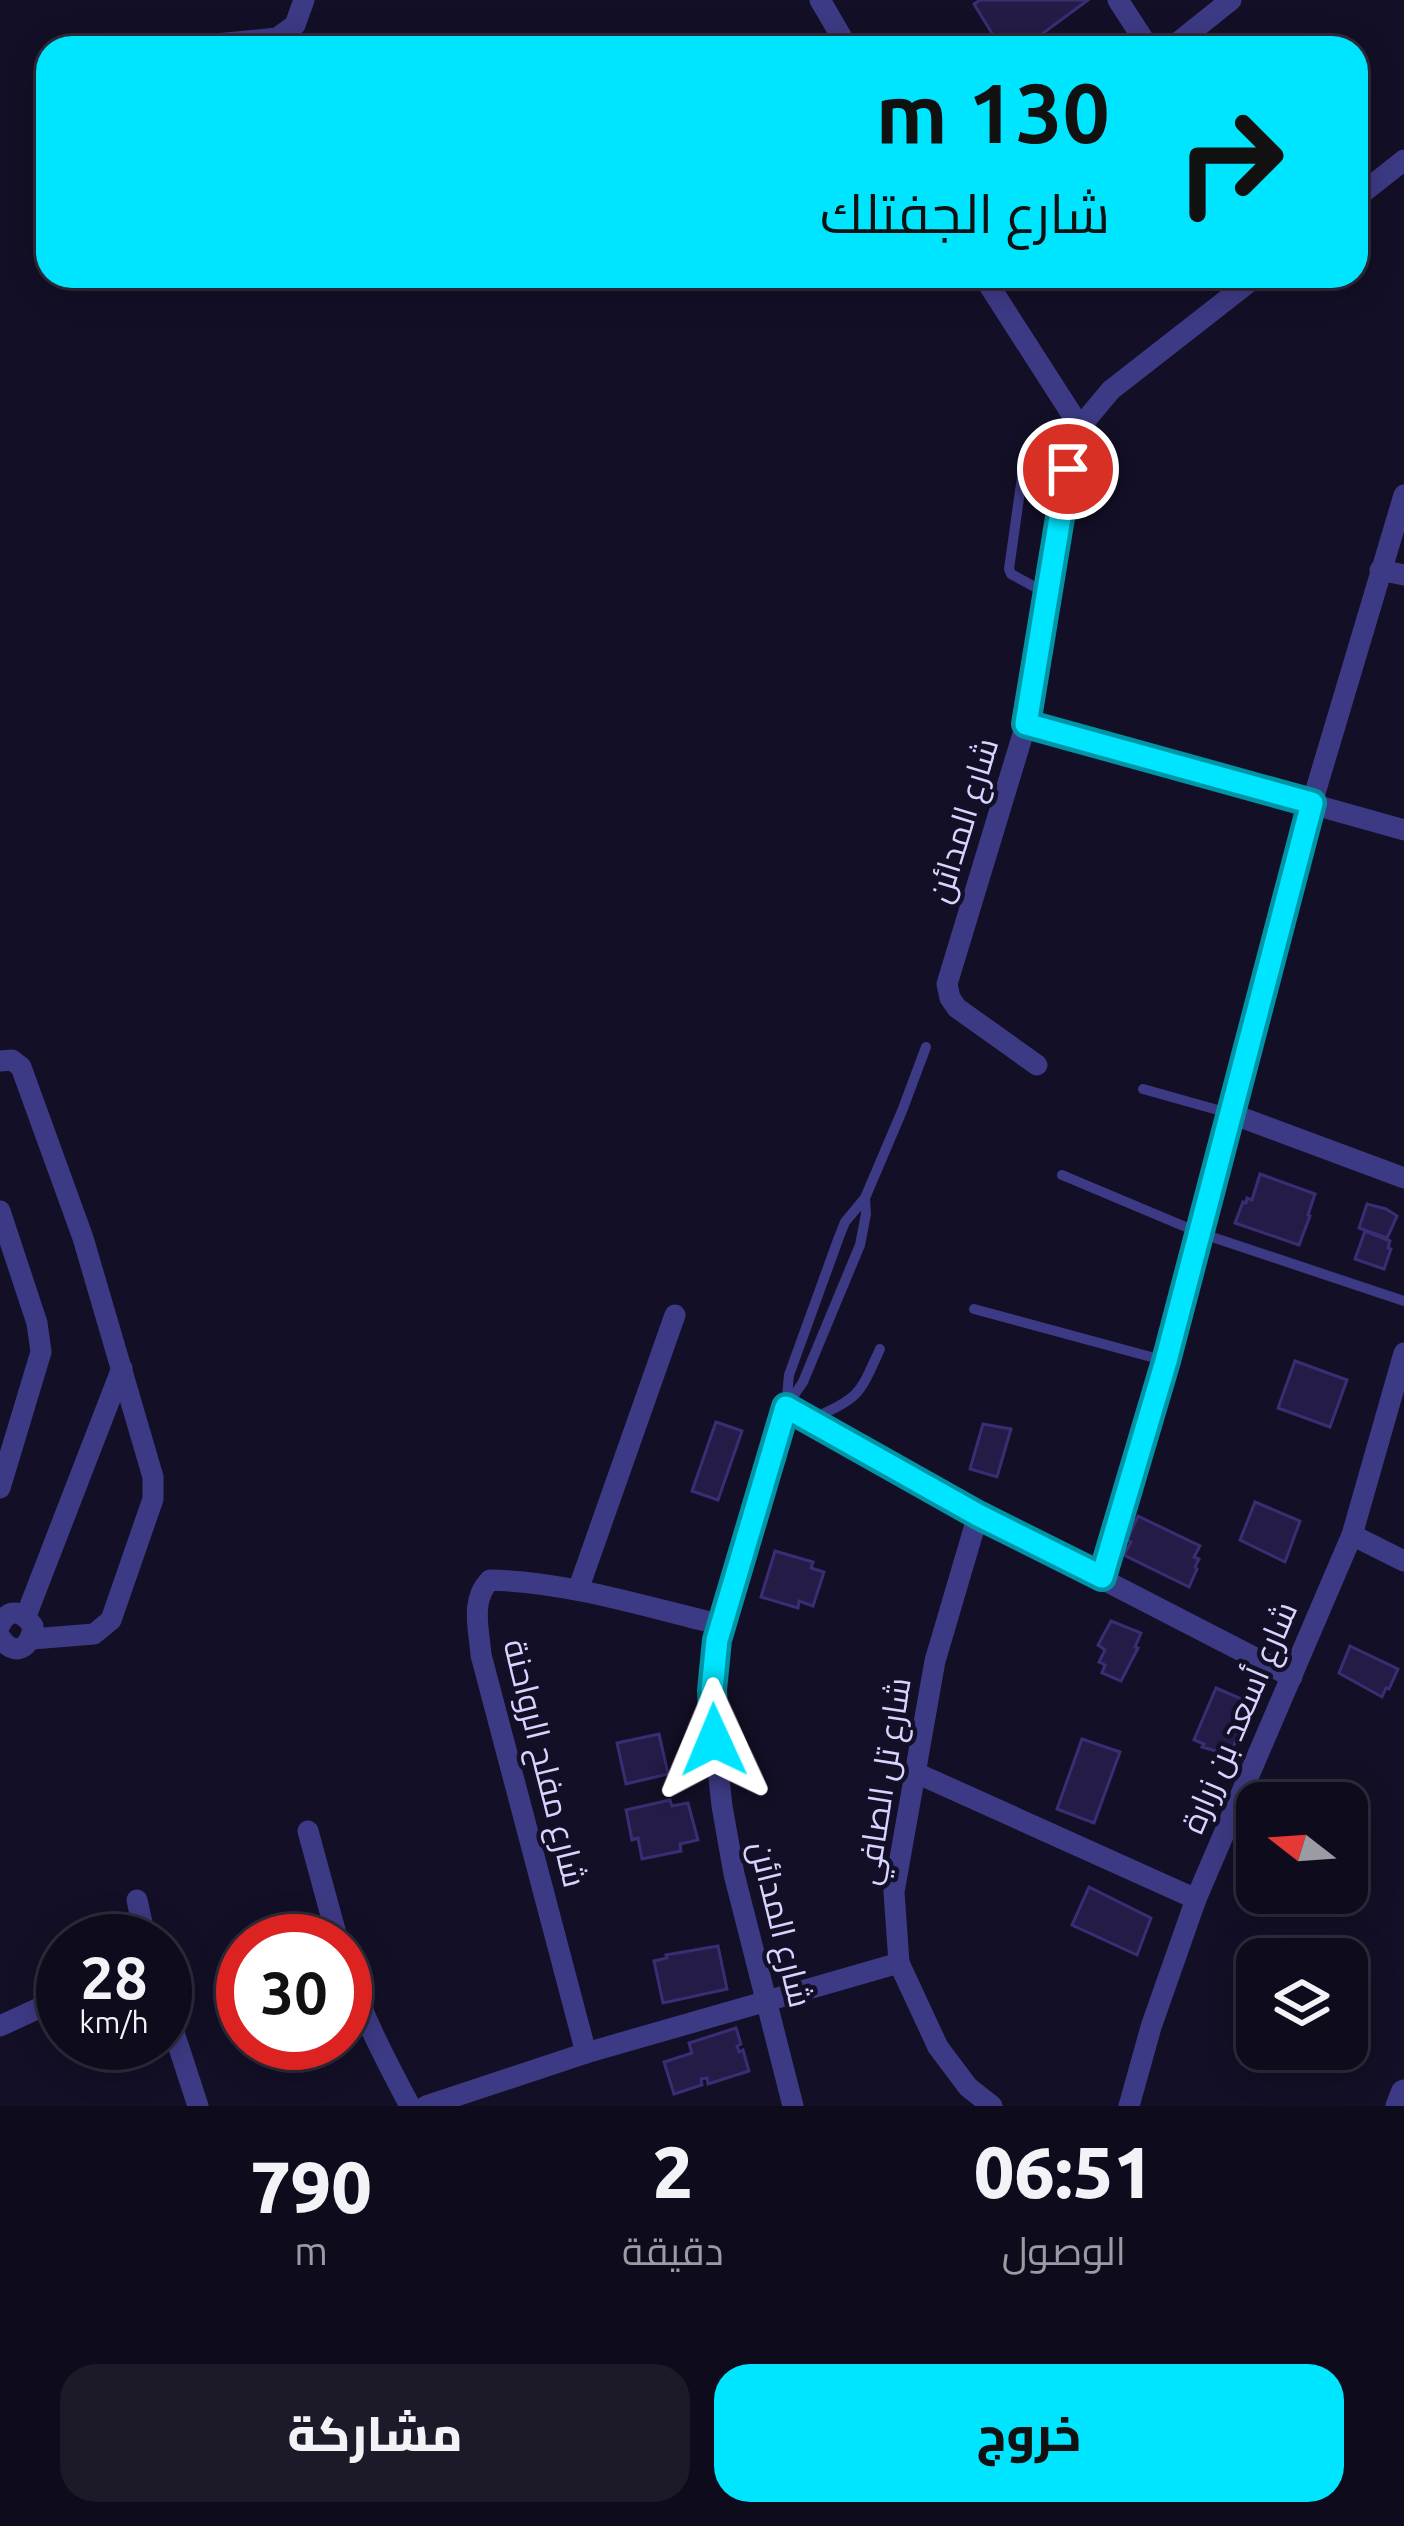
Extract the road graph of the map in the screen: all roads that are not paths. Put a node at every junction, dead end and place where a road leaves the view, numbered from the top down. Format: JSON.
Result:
{"nodes":[{"id":1,"x":304,"y":0,"type":"edge"},
{"id":2,"x":820,"y":0,"type":"edge"},
{"id":3,"x":1118,"y":0,"type":"edge"},
{"id":4,"x":1232,"y":0,"type":"edge"},
{"id":5,"x":280,"y":36,"type":"edge"},
{"id":6,"x":841,"y":36,"type":"edge"},
{"id":7,"x":1140,"y":36,"type":"edge"},
{"id":8,"x":1186,"y":36,"type":"edge"},
{"id":9,"x":1404,"y":160,"type":"edge"},
{"id":10,"x":1368,"y":188,"type":"edge"},
{"id":11,"x":991,"y":288,"type":"edge"},
{"id":12,"x":1242,"y":288,"type":"edge"},
{"id":13,"x":1080,"y":427,"type":"junction"},
{"id":14,"x":1068,"y":469,"type":"junction"},
{"id":15,"x":1404,"y":495,"type":"edge"},
{"id":16,"x":1380,"y":570,"type":"junction"},
{"id":17,"x":1404,"y":575,"type":"edge"},
{"id":18,"x":1046,"y":593,"type":"junction"},
{"id":19,"x":1026,"y":724,"type":"junction"},
{"id":20,"x":1312,"y":803,"type":"junction"},
{"id":21,"x":1404,"y":830,"type":"edge"},
{"id":22,"x":926,"y":1047,"type":"dead end"},
{"id":23,"x":0,"y":1061,"type":"edge"},
{"id":24,"x":1037,"y":1065,"type":"dead end"},
{"id":25,"x":1143,"y":1089,"type":"dead end"},
{"id":26,"x":1232,"y":1114,"type":"junction"},
{"id":27,"x":1062,"y":1174,"type":"dead end"},
{"id":28,"x":1404,"y":1178,"type":"edge"},
{"id":29,"x":865,"y":1198,"type":"junction"},
{"id":30,"x":0,"y":1211,"type":"edge"},
{"id":31,"x":1201,"y":1233,"type":"junction"},
{"id":32,"x":1404,"y":1301,"type":"edge"},
{"id":33,"x":974,"y":1309,"type":"dead end"},
{"id":34,"x":675,"y":1316,"type":"dead end"},
{"id":35,"x":880,"y":1348,"type":"dead end"},
{"id":36,"x":1404,"y":1353,"type":"edge"},
{"id":37,"x":1166,"y":1361,"type":"junction"},
{"id":38,"x":122,"y":1368,"type":"junction"},
{"id":39,"x":786,"y":1407,"type":"junction"},
{"id":40,"x":809,"y":1420,"type":"junction"},
{"id":41,"x":2,"y":1469,"type":"edge"},
{"id":42,"x":978,"y":1515,"type":"junction"},
{"id":43,"x":1352,"y":1535,"type":"junction"},
{"id":44,"x":1404,"y":1562,"type":"edge"},
{"id":45,"x":1102,"y":1577,"type":"junction"},
{"id":46,"x":578,"y":1590,"type":"junction"},
{"id":47,"x":26,"y":1616,"type":"junction"},
{"id":48,"x":0,"y":1622,"type":"edge"},
{"id":49,"x":722,"y":1625,"type":"junction"},
{"id":50,"x":12,"y":1645,"type":"edge"},
{"id":51,"x":1292,"y":1677,"type":"junction"},
{"id":52,"x":914,"y":1772,"type":"junction"},
{"id":53,"x":308,"y":1831,"type":"dead end"},
{"id":54,"x":1196,"y":1899,"type":"junction"},
{"id":55,"x":137,"y":1900,"type":"dead end"},
{"id":56,"x":140,"y":1914,"type":"edge"},
{"id":57,"x":331,"y":1914,"type":"edge"},
{"id":58,"x":899,"y":1963,"type":"junction"},
{"id":59,"x":767,"y":2000,"type":"junction"},
{"id":60,"x":36,"y":2009,"type":"edge"},
{"id":61,"x":0,"y":2026,"type":"edge"},
{"id":62,"x":372,"y":2032,"type":"edge"},
{"id":63,"x":586,"y":2053,"type":"junction"},
{"id":64,"x":186,"y":2070,"type":"edge"},
{"id":65,"x":1404,"y":2093,"type":"edge"},
{"id":66,"x":198,"y":2106,"type":"edge"},
{"id":67,"x":410,"y":2106,"type":"edge"},
{"id":68,"x":426,"y":2106,"type":"edge"},
{"id":69,"x":793,"y":2106,"type":"edge"},
{"id":70,"x":992,"y":2106,"type":"edge"},
{"id":71,"x":1129,"y":2106,"type":"edge"},
{"id":72,"x":1399,"y":2106,"type":"edge"}],
"edges":[{"from":1,"to":5,"type":"street"},
{"from":2,"to":6,"type":"street"},
{"from":3,"to":7,"type":"street"},
{"from":4,"to":8,"type":"street"},
{"from":9,"to":10,"type":"street"},
{"from":11,"to":13,"type":"street"},
{"from":12,"to":13,"type":"street","name":"شارع المدائن"},
{"from":13,"to":14,"type":"street","name":"شارع المدائن"},
{"from":14,"to":18,"type":"street","name":"شارع المدائن"},
{"from":14,"to":18,"type":"lane"},
{"from":15,"to":16,"type":"street"},
{"from":16,"to":17,"type":"street"},
{"from":16,"to":20,"type":"street"},
{"from":18,"to":19,"type":"street","name":"شارع المدائن"},
{"from":19,"to":20,"type":"street"},
{"from":19,"to":24,"type":"street","name":"شارع المدائن"},
{"from":20,"to":21,"type":"street"},
{"from":20,"to":26,"type":"street"},
{"from":22,"to":29,"type":"lane"},
{"from":23,"to":38,"type":"street"},
{"from":25,"to":26,"type":"lane"},
{"from":26,"to":28,"type":"street"},
{"from":26,"to":31,"type":"street"},
{"from":27,"to":31,"type":"lane"},
{"from":29,"to":39,"type":"lane"},
{"from":29,"to":39,"type":"lane"},
{"from":30,"to":41,"type":"street"},
{"from":31,"to":32,"type":"lane"},
{"from":31,"to":37,"type":"street"},
{"from":33,"to":37,"type":"lane"},
{"from":34,"to":46,"type":"street"},
{"from":35,"to":40,"type":"lane"},
{"from":36,"to":43,"type":"street","name":"شارع أسعد بن زرارة"},
{"from":37,"to":45,"type":"street"},
{"from":38,"to":47,"type":"street"},
{"from":38,"to":50,"type":"street"},
{"from":39,"to":40,"type":"street"},
{"from":39,"to":49,"type":"street","name":"شارع المدائن"},
{"from":40,"to":42,"type":"street"},
{"from":42,"to":45,"type":"street"},
{"from":42,"to":52,"type":"street","name":"شارع تل الصافي"},
{"from":43,"to":44,"type":"street"},
{"from":43,"to":51,"type":"street","name":"شارع أسعد بن زرارة"},
{"from":45,"to":51,"type":"street"},
{"from":46,"to":49,"type":"street","name":"شارع مفلح الرواحنة"},
{"from":46,"to":63,"type":"street","name":"شارع مفلح الرواحنة"},
{"from":47,"to":48,"type":"street"},
{"from":47,"to":50,"type":"street"},
{"from":49,"to":59,"type":"street","name":"شارع المدائن"},
{"from":51,"to":54,"type":"street","name":"شارع أسعد بن زرارة"},
{"from":52,"to":54,"type":"street"},
{"from":52,"to":58,"type":"street","name":"شارع تل الصافي"},
{"from":53,"to":57,"type":"street"},
{"from":54,"to":71,"type":"street","name":"شارع أسعد بن زرارة"},
{"from":55,"to":56,"type":"street"},
{"from":58,"to":59,"type":"street"},
{"from":58,"to":70,"type":"street","name":"شارع تل الصافي"},
{"from":59,"to":63,"type":"street"},
{"from":59,"to":69,"type":"street","name":"شارع المدائن"},
{"from":60,"to":61,"type":"street"},
{"from":62,"to":67,"type":"street"},
{"from":63,"to":68,"type":"street"},
{"from":64,"to":66,"type":"street"},
{"from":65,"to":72,"type":"street"}]}
